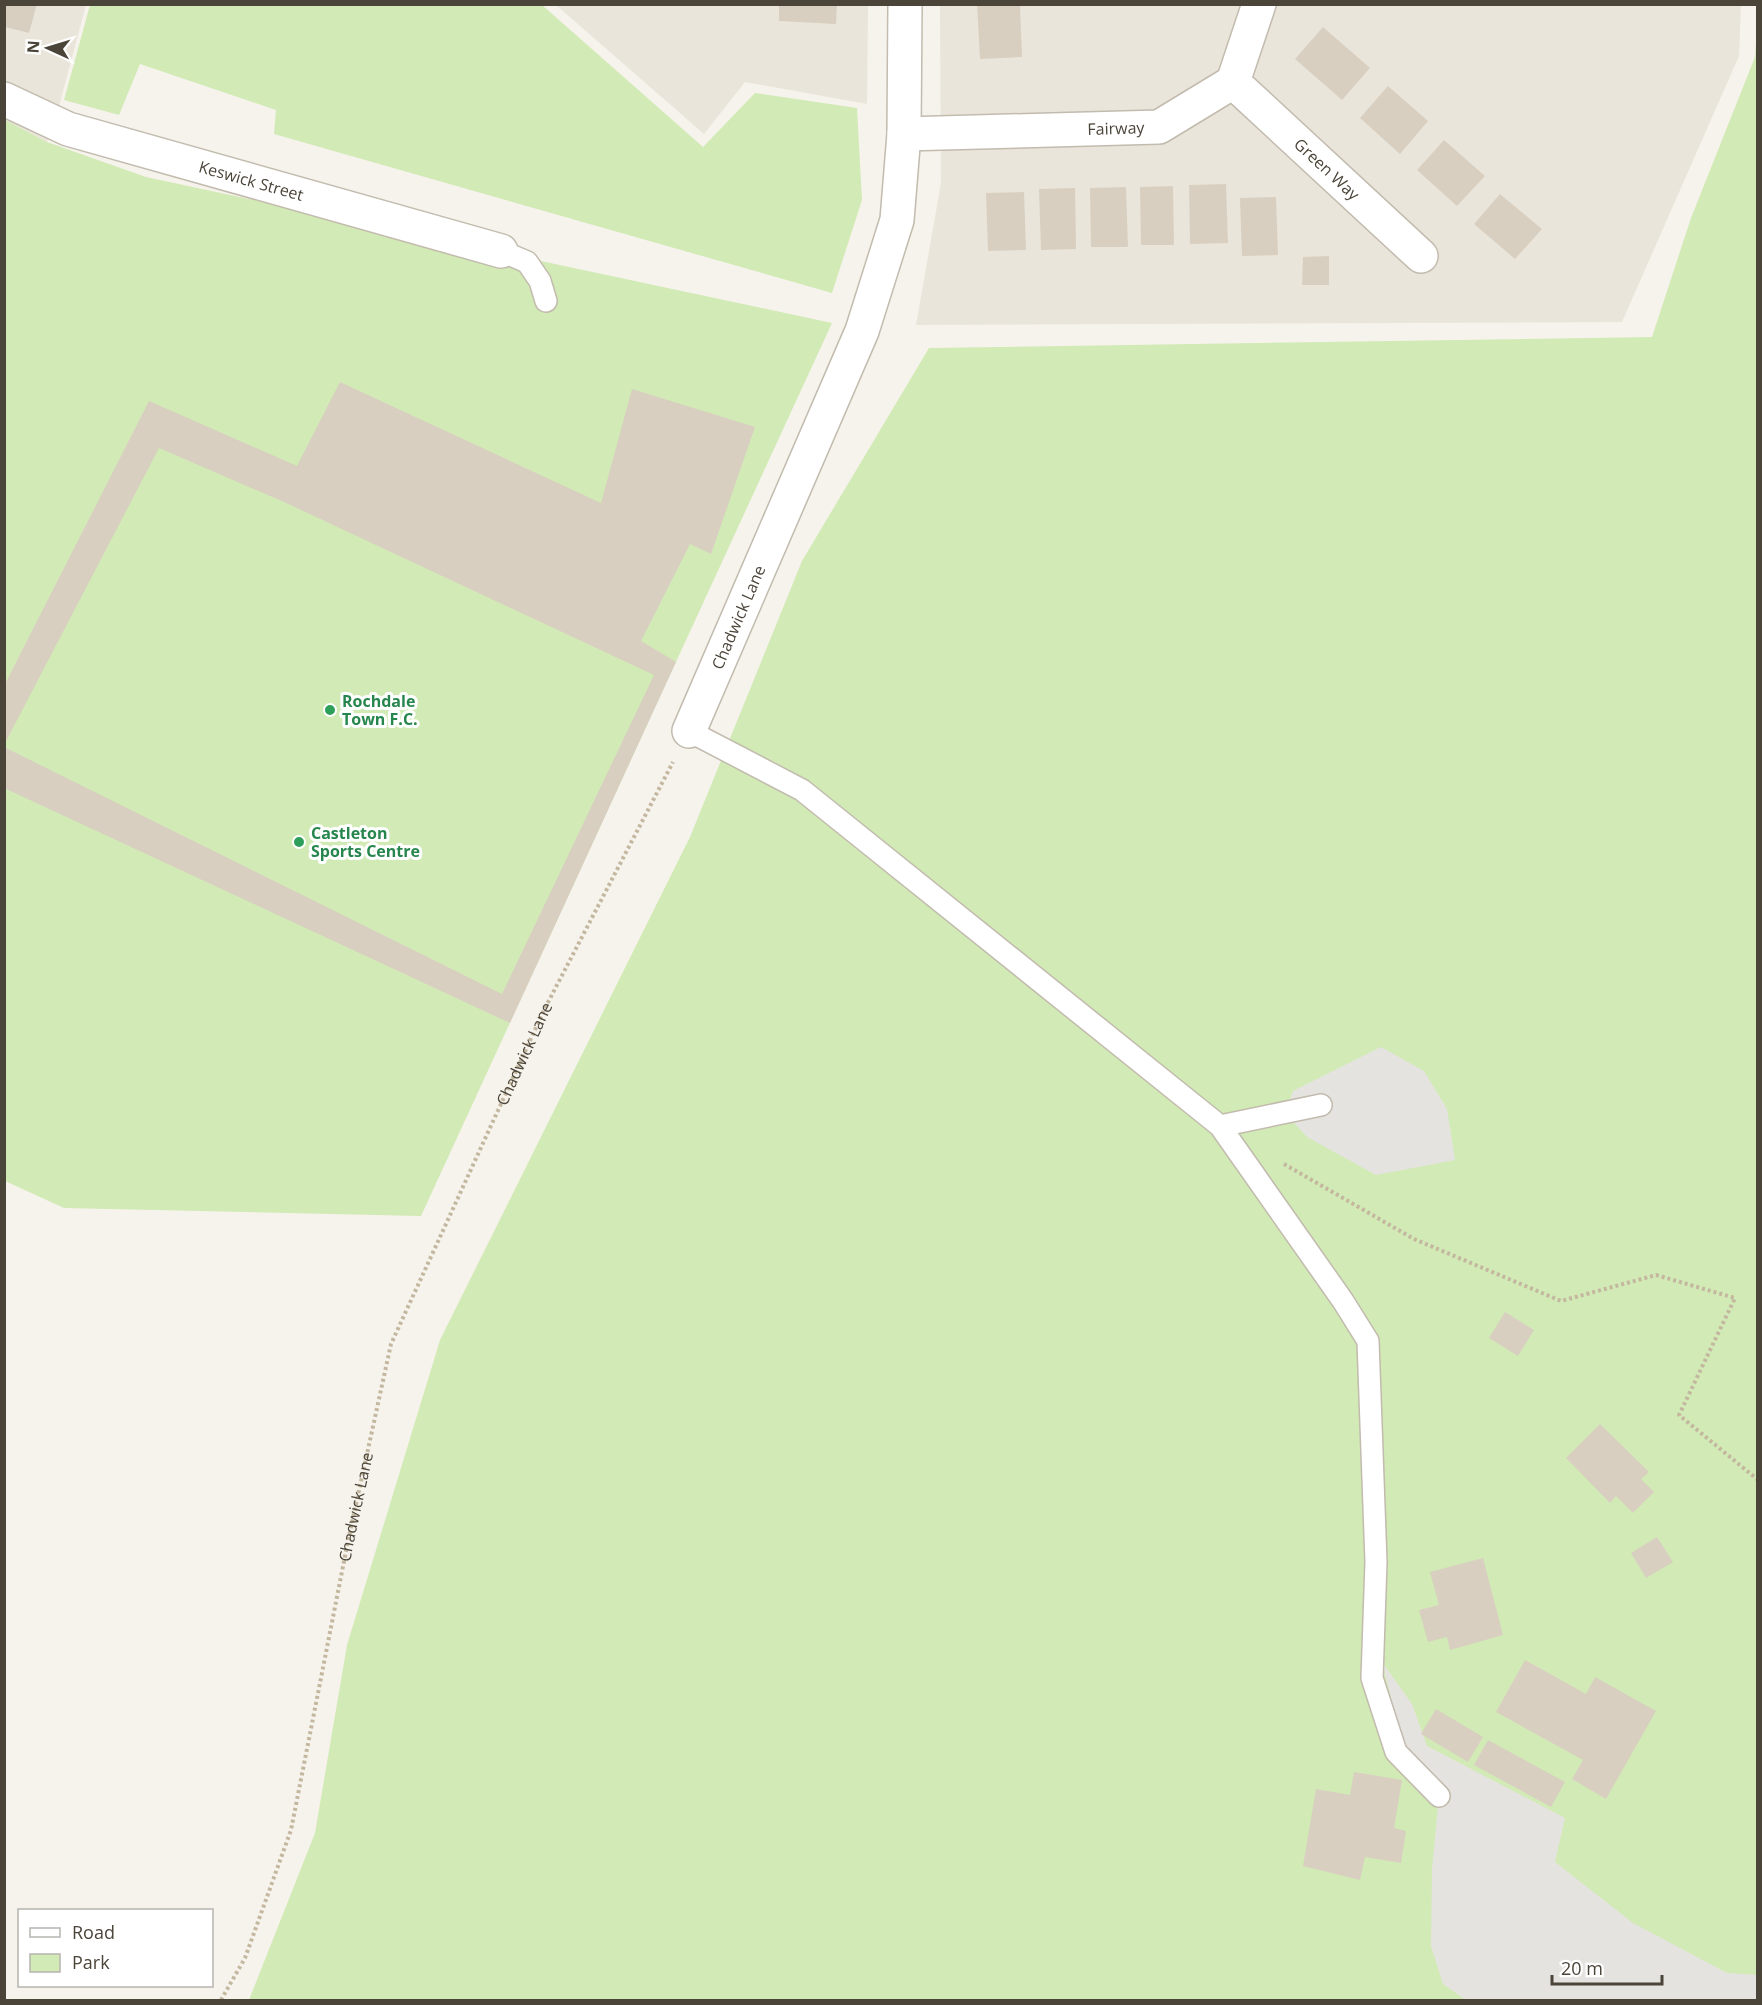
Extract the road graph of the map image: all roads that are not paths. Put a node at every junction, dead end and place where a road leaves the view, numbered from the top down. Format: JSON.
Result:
{"nodes":[{"id":1,"x":905,"y":4,"type":"edge"},
{"id":2,"x":1259,"y":4,"type":"edge"},
{"id":3,"x":1233,"y":82,"type":"junction"},
{"id":4,"x":4,"y":99,"type":"edge"},
{"id":5,"x":904,"y":134,"type":"junction"},
{"id":6,"x":501,"y":251,"type":"joint"},
{"id":7,"x":1420,"y":256,"type":"dead end"},
{"id":8,"x":546,"y":301,"type":"dead end"},
{"id":9,"x":689,"y":731,"type":"joint"},
{"id":10,"x":1321,"y":1105,"type":"dead end"},
{"id":11,"x":1220,"y":1126,"type":"junction"},
{"id":12,"x":1439,"y":1796,"type":"dead end"}],
"edges":[{"from":1,"to":5,"type":"street","name":"Chadwick Lane"},
{"from":2,"to":3,"type":"street"},
{"from":3,"to":5,"type":"street","name":"Fairway"},
{"from":3,"to":7,"type":"street","name":"Green Way"},
{"from":4,"to":6,"type":"street","name":"Keswick Street"},
{"from":5,"to":9,"type":"street","name":"Chadwick Lane"},
{"from":6,"to":8,"type":"lane"},
{"from":9,"to":11,"type":"lane"},
{"from":10,"to":11,"type":"lane"},
{"from":11,"to":12,"type":"lane"}]}
